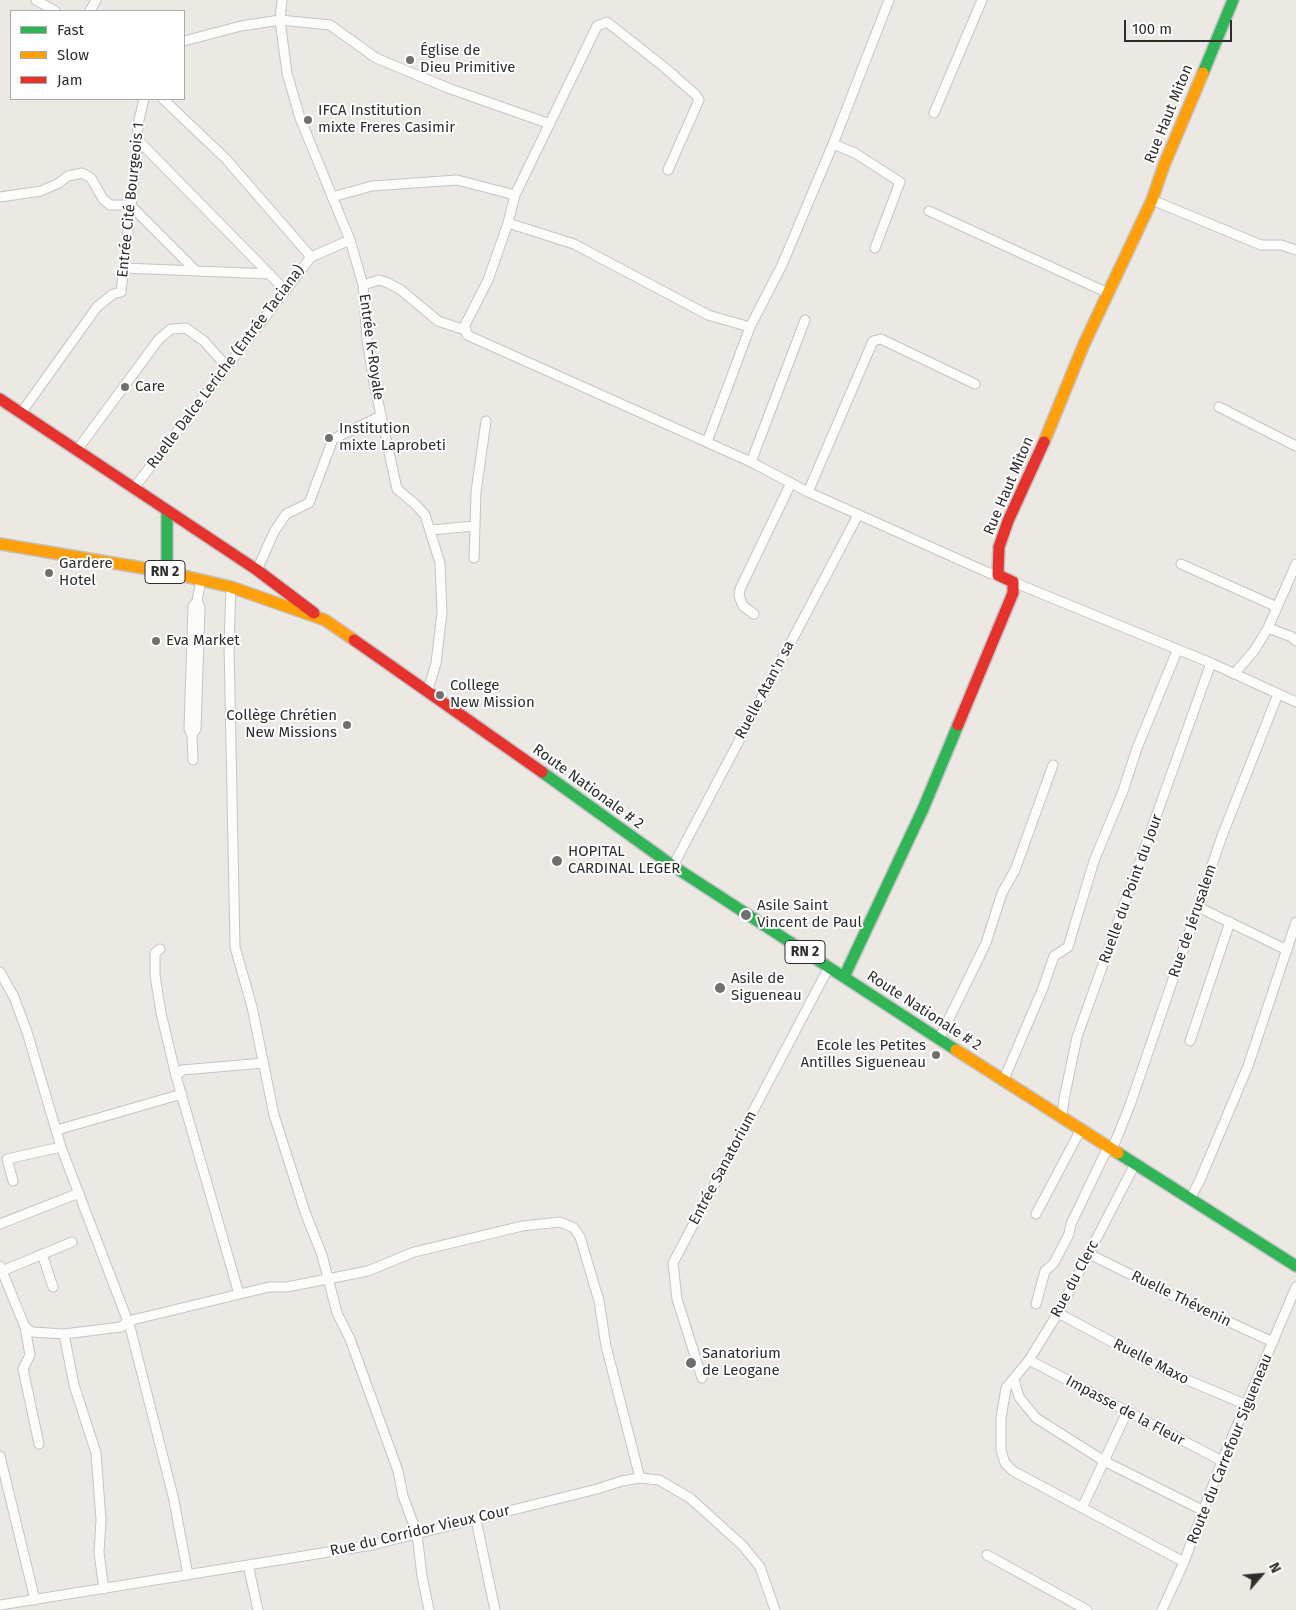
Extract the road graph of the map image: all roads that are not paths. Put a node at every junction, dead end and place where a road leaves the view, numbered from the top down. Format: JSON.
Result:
{"nodes":[{"id":1,"x":36,"y":0,"type":"edge"},
{"id":2,"x":282,"y":0,"type":"edge"},
{"id":3,"x":890,"y":0,"type":"edge"},
{"id":4,"x":982,"y":0,"type":"edge"},
{"id":5,"x":1233,"y":0,"type":"edge"},
{"id":6,"x":53,"y":10,"type":"edge"},
{"id":7,"x":280,"y":20,"type":"junction"},
{"id":8,"x":185,"y":41,"type":"edge"},
{"id":9,"x":144,"y":100,"type":"edge"},
{"id":10,"x":164,"y":100,"type":"edge"},
{"id":11,"x":934,"y":113,"type":"dead end"},
{"id":12,"x":550,"y":124,"type":"junction"},
{"id":13,"x":137,"y":139,"type":"junction"},
{"id":14,"x":834,"y":144,"type":"junction"},
{"id":15,"x":668,"y":170,"type":"dead end"},
{"id":16,"x":514,"y":195,"type":"junction"},
{"id":17,"x":0,"y":197,"type":"edge"},
{"id":18,"x":332,"y":197,"type":"junction"},
{"id":19,"x":1152,"y":200,"type":"junction"},
{"id":20,"x":130,"y":206,"type":"junction"},
{"id":21,"x":929,"y":211,"type":"dead end"},
{"id":22,"x":508,"y":223,"type":"junction"},
{"id":23,"x":350,"y":240,"type":"junction"},
{"id":24,"x":875,"y":248,"type":"dead end"},
{"id":25,"x":1296,"y":250,"type":"edge"},
{"id":26,"x":311,"y":257,"type":"junction"},
{"id":27,"x":124,"y":268,"type":"junction"},
{"id":28,"x":196,"y":271,"type":"junction"},
{"id":29,"x":270,"y":274,"type":"junction"},
{"id":30,"x":363,"y":285,"type":"junction"},
{"id":31,"x":285,"y":290,"type":"junction"},
{"id":32,"x":1108,"y":293,"type":"junction"},
{"id":33,"x":805,"y":320,"type":"dead end"},
{"id":34,"x":750,"y":327,"type":"junction"},
{"id":35,"x":465,"y":330,"type":"junction"},
{"id":36,"x":226,"y":366,"type":"junction"},
{"id":37,"x":975,"y":384,"type":"dead end"},
{"id":38,"x":0,"y":399,"type":"edge"},
{"id":39,"x":1219,"y":407,"type":"dead end"},
{"id":40,"x":21,"y":413,"type":"junction"},
{"id":41,"x":382,"y":416,"type":"junction"},
{"id":42,"x":486,"y":421,"type":"dead end"},
{"id":43,"x":707,"y":442,"type":"junction"},
{"id":44,"x":1296,"y":446,"type":"edge"},
{"id":45,"x":77,"y":450,"type":"junction"},
{"id":46,"x":751,"y":462,"type":"junction"},
{"id":47,"x":791,"y":484,"type":"junction"},
{"id":48,"x":134,"y":488,"type":"junction"},
{"id":49,"x":808,"y":492,"type":"junction"},
{"id":50,"x":167,"y":511,"type":"junction"},
{"id":51,"x":858,"y":515,"type":"junction"},
{"id":52,"x":474,"y":526,"type":"junction"},
{"id":53,"x":431,"y":530,"type":"junction"},
{"id":54,"x":0,"y":544,"type":"edge"},
{"id":55,"x":474,"y":558,"type":"dead end"},
{"id":56,"x":1180,"y":564,"type":"dead end"},
{"id":57,"x":1296,"y":564,"type":"edge"},
{"id":58,"x":257,"y":570,"type":"junction"},
{"id":59,"x":167,"y":572,"type":"junction"},
{"id":60,"x":998,"y":575,"type":"junction"},
{"id":61,"x":201,"y":580,"type":"junction"},
{"id":62,"x":1013,"y":582,"type":"junction"},
{"id":63,"x":231,"y":587,"type":"junction"},
{"id":64,"x":1277,"y":607,"type":"junction"},
{"id":65,"x":754,"y":614,"type":"dead end"},
{"id":66,"x":325,"y":620,"type":"junction"},
{"id":67,"x":1268,"y":628,"type":"junction"},
{"id":68,"x":1296,"y":641,"type":"edge"},
{"id":69,"x":1177,"y":650,"type":"junction"},
{"id":70,"x":1211,"y":663,"type":"junction"},
{"id":71,"x":1234,"y":674,"type":"junction"},
{"id":72,"x":428,"y":690,"type":"junction"},
{"id":73,"x":1278,"y":694,"type":"junction"},
{"id":74,"x":1296,"y":702,"type":"edge"},
{"id":75,"x":193,"y":760,"type":"dead end"},
{"id":76,"x":1053,"y":764,"type":"dead end"},
{"id":77,"x":673,"y":866,"type":"junction"},
{"id":78,"x":1198,"y":907,"type":"junction"},
{"id":79,"x":1230,"y":922,"type":"junction"},
{"id":80,"x":1296,"y":922,"type":"edge"},
{"id":81,"x":160,"y":949,"type":"dead end"},
{"id":82,"x":1287,"y":950,"type":"junction"},
{"id":83,"x":829,"y":967,"type":"junction"},
{"id":84,"x":0,"y":972,"type":"edge"},
{"id":85,"x":844,"y":977,"type":"junction"},
{"id":86,"x":939,"y":1039,"type":"junction"},
{"id":87,"x":1190,"y":1041,"type":"dead end"},
{"id":88,"x":264,"y":1063,"type":"junction"},
{"id":89,"x":176,"y":1076,"type":"junction"},
{"id":90,"x":1004,"y":1079,"type":"junction"},
{"id":91,"x":182,"y":1094,"type":"junction"},
{"id":92,"x":1062,"y":1118,"type":"junction"},
{"id":93,"x":1081,"y":1129,"type":"junction"},
{"id":94,"x":58,"y":1130,"type":"junction"},
{"id":95,"x":61,"y":1147,"type":"junction"},
{"id":96,"x":1110,"y":1148,"type":"junction"},
{"id":97,"x":3,"y":1159,"type":"edge"},
{"id":98,"x":1135,"y":1164,"type":"junction"},
{"id":99,"x":12,"y":1181,"type":"dead end"},
{"id":100,"x":79,"y":1192,"type":"junction"},
{"id":101,"x":1190,"y":1199,"type":"junction"},
{"id":102,"x":1036,"y":1214,"type":"dead end"},
{"id":103,"x":0,"y":1224,"type":"edge"},
{"id":104,"x":72,"y":1242,"type":"dead end"},
{"id":105,"x":42,"y":1254,"type":"junction"},
{"id":106,"x":1089,"y":1254,"type":"junction"},
{"id":107,"x":1296,"y":1266,"type":"edge"},
{"id":108,"x":1,"y":1268,"type":"edge"},
{"id":109,"x":328,"y":1279,"type":"junction"},
{"id":110,"x":53,"y":1287,"type":"dead end"},
{"id":111,"x":1296,"y":1287,"type":"edge"},
{"id":112,"x":239,"y":1294,"type":"junction"},
{"id":113,"x":1036,"y":1304,"type":"dead end"},
{"id":114,"x":1058,"y":1313,"type":"junction"},
{"id":115,"x":128,"y":1321,"type":"junction"},
{"id":116,"x":25,"y":1327,"type":"junction"},
{"id":117,"x":64,"y":1334,"type":"junction"},
{"id":118,"x":1273,"y":1342,"type":"junction"},
{"id":119,"x":1029,"y":1360,"type":"junction"},
{"id":120,"x":702,"y":1378,"type":"dead end"},
{"id":121,"x":1014,"y":1380,"type":"junction"},
{"id":122,"x":1247,"y":1405,"type":"junction"},
{"id":123,"x":1127,"y":1412,"type":"junction"},
{"id":124,"x":40,"y":1444,"type":"dead end"},
{"id":125,"x":0,"y":1456,"type":"edge"},
{"id":126,"x":1104,"y":1461,"type":"junction"},
{"id":127,"x":1222,"y":1462,"type":"junction"},
{"id":128,"x":640,"y":1478,"type":"junction"},
{"id":129,"x":1082,"y":1508,"type":"junction"},
{"id":130,"x":1204,"y":1511,"type":"junction"},
{"id":131,"x":476,"y":1520,"type":"junction"},
{"id":132,"x":417,"y":1534,"type":"junction"},
{"id":133,"x":987,"y":1555,"type":"dead end"},
{"id":134,"x":1184,"y":1562,"type":"junction"},
{"id":135,"x":248,"y":1565,"type":"junction"},
{"id":136,"x":188,"y":1575,"type":"junction"},
{"id":137,"x":104,"y":1589,"type":"junction"},
{"id":138,"x":35,"y":1600,"type":"junction"},
{"id":139,"x":0,"y":1605,"type":"edge"},
{"id":140,"x":258,"y":1610,"type":"edge"},
{"id":141,"x":429,"y":1610,"type":"edge"},
{"id":142,"x":495,"y":1610,"type":"edge"},
{"id":143,"x":775,"y":1610,"type":"edge"},
{"id":144,"x":1087,"y":1610,"type":"edge"},
{"id":145,"x":1162,"y":1610,"type":"edge"}],
"edges":[{"from":1,"to":6,"type":"street"},
{"from":2,"to":7,"type":"street","name":"Entrée K-Royale"},
{"from":3,"to":14,"type":"street"},
{"from":4,"to":11,"type":"street"},
{"from":5,"to":19,"type":"main road","name":"Rue Haut Miton"},
{"from":7,"to":8,"type":"street"},
{"from":7,"to":12,"type":"street"},
{"from":7,"to":18,"type":"street","name":"Entrée K-Royale"},
{"from":9,"to":13,"type":"street","name":"Entrée Cité Bourgeois 1"},
{"from":10,"to":26,"type":"street"},
{"from":12,"to":15,"type":"street"},
{"from":12,"to":16,"type":"street"},
{"from":13,"to":20,"type":"street","name":"Entrée Cité Bourgeois 1"},
{"from":13,"to":29,"type":"street"},
{"from":14,"to":24,"type":"street"},
{"from":14,"to":34,"type":"street"},
{"from":16,"to":18,"type":"street"},
{"from":16,"to":22,"type":"street"},
{"from":17,"to":20,"type":"street"},
{"from":18,"to":23,"type":"street","name":"Entrée K-Royale"},
{"from":19,"to":25,"type":"street"},
{"from":19,"to":32,"type":"main road","name":"Rue Haut Miton"},
{"from":20,"to":27,"type":"street","name":"Entrée Cité Bourgeois 1"},
{"from":20,"to":28,"type":"street"},
{"from":21,"to":32,"type":"street"},
{"from":22,"to":34,"type":"street"},
{"from":22,"to":35,"type":"street"},
{"from":23,"to":26,"type":"street","name":"Ruelle Dalce Leriche (Entrée Taciana)"},
{"from":23,"to":30,"type":"street","name":"Entrée K-Royale"},
{"from":26,"to":31,"type":"street","name":"Ruelle Dalce Leriche (Entrée Taciana)"},
{"from":27,"to":28,"type":"street"},
{"from":27,"to":40,"type":"street","name":"Entrée Cité Bourgeois 1"},
{"from":28,"to":29,"type":"street"},
{"from":29,"to":31,"type":"street"},
{"from":30,"to":35,"type":"street"},
{"from":30,"to":41,"type":"street","name":"Entrée K-Royale"},
{"from":31,"to":36,"type":"street","name":"Ruelle Dalce Leriche (Entrée Taciana)"},
{"from":32,"to":60,"type":"main road","name":"Rue Haut Miton"},
{"from":33,"to":46,"type":"street"},
{"from":34,"to":43,"type":"street"},
{"from":35,"to":43,"type":"street"},
{"from":36,"to":45,"type":"street"},
{"from":36,"to":48,"type":"street","name":"Ruelle Dalce Leriche (Entrée Taciana)"},
{"from":37,"to":49,"type":"street"},
{"from":38,"to":40,"type":"main road"},
{"from":39,"to":44,"type":"street"},
{"from":40,"to":45,"type":"main road"},
{"from":41,"to":53,"type":"street","name":"Entrée K-Royale"},
{"from":41,"to":58,"type":"street"},
{"from":42,"to":52,"type":"street"},
{"from":43,"to":46,"type":"street"},
{"from":45,"to":48,"type":"main road"},
{"from":46,"to":47,"type":"street"},
{"from":47,"to":49,"type":"street"},
{"from":47,"to":65,"type":"street"},
{"from":48,"to":50,"type":"main road"},
{"from":49,"to":51,"type":"street"},
{"from":50,"to":58,"type":"main road"},
{"from":50,"to":59,"type":"main road"},
{"from":51,"to":60,"type":"street"},
{"from":51,"to":77,"type":"street","name":"Ruelle Atan'n sa"},
{"from":52,"to":53,"type":"street"},
{"from":52,"to":55,"type":"street"},
{"from":53,"to":72,"type":"street","name":"Entrée K-Royale"},
{"from":54,"to":59,"type":"main road","name":"Route Nationale # 2","number":"RN 2"},
{"from":56,"to":64,"type":"street"},
{"from":57,"to":64,"type":"street"},
{"from":58,"to":66,"type":"main road"},
{"from":59,"to":61,"type":"main road","name":"Route Nationale # 2","number":"RN 2"},
{"from":60,"to":62,"type":"main road"},
{"from":61,"to":63,"type":"main road","name":"Route Nationale # 2","number":"RN 2"},
{"from":61,"to":75,"type":"street"},
{"from":62,"to":69,"type":"street"},
{"from":62,"to":85,"type":"main road"},
{"from":63,"to":66,"type":"main road","name":"Route Nationale # 2","number":"RN 2"},
{"from":63,"to":88,"type":"street"},
{"from":64,"to":67,"type":"street"},
{"from":66,"to":72,"type":"main road","name":"Route Nationale # 2","number":"RN 2"},
{"from":67,"to":68,"type":"street"},
{"from":67,"to":71,"type":"street"},
{"from":69,"to":70,"type":"street"},
{"from":69,"to":90,"type":"street"},
{"from":70,"to":71,"type":"street"},
{"from":70,"to":92,"type":"street","name":"Ruelle du Point du Jour"},
{"from":71,"to":73,"type":"street"},
{"from":72,"to":77,"type":"main road","name":"Route Nationale # 2","number":"RN 2"},
{"from":73,"to":74,"type":"street"},
{"from":73,"to":78,"type":"street","name":"Rue de Jérusalem"},
{"from":76,"to":86,"type":"street"},
{"from":77,"to":83,"type":"main road","name":"Route Nationale # 2","number":"RN 2"},
{"from":78,"to":79,"type":"street"},
{"from":78,"to":96,"type":"street","name":"Rue de Jérusalem"},
{"from":79,"to":82,"type":"street"},
{"from":79,"to":87,"type":"street"},
{"from":80,"to":82,"type":"street"},
{"from":81,"to":89,"type":"street"},
{"from":82,"to":101,"type":"street"},
{"from":83,"to":85,"type":"main road","name":"Route Nationale # 2","number":"RN 2"},
{"from":83,"to":120,"type":"street","name":"Entrée Sanatorium"},
{"from":84,"to":94,"type":"street"},
{"from":85,"to":86,"type":"main road","name":"Route Nationale # 2","number":"RN 2"},
{"from":86,"to":90,"type":"main road","name":"Route Nationale # 2","number":"RN 2"},
{"from":88,"to":89,"type":"street"},
{"from":88,"to":109,"type":"street"},
{"from":89,"to":91,"type":"street"},
{"from":90,"to":92,"type":"main road","name":"Route Nationale # 2","number":"RN 2"},
{"from":91,"to":94,"type":"street"},
{"from":91,"to":112,"type":"street"},
{"from":92,"to":93,"type":"main road","name":"Route Nationale # 2","number":"RN 2"},
{"from":93,"to":96,"type":"main road","name":"Route Nationale # 2","number":"RN 2"},
{"from":93,"to":102,"type":"street"},
{"from":94,"to":95,"type":"street"},
{"from":95,"to":97,"type":"street"},
{"from":95,"to":100,"type":"street"},
{"from":96,"to":98,"type":"main road","name":"Route Nationale # 2","number":"RN 2"},
{"from":96,"to":113,"type":"street","name":"Rue de Jérusalem"},
{"from":97,"to":99,"type":"street"},
{"from":98,"to":101,"type":"main road","name":"Route Nationale # 2","number":"RN 2"},
{"from":98,"to":106,"type":"street","name":"Rue du Clerc"},
{"from":100,"to":103,"type":"street"},
{"from":100,"to":115,"type":"street"},
{"from":101,"to":107,"type":"main road","name":"Route Nationale # 2","number":"RN 2"},
{"from":104,"to":105,"type":"street"},
{"from":105,"to":108,"type":"street"},
{"from":105,"to":110,"type":"street"},
{"from":106,"to":114,"type":"street","name":"Rue du Clerc"},
{"from":106,"to":118,"type":"street","name":"Ruelle Thévenin"},
{"from":108,"to":116,"type":"street"},
{"from":109,"to":112,"type":"street"},
{"from":109,"to":128,"type":"street"},
{"from":109,"to":132,"type":"street"},
{"from":111,"to":118,"type":"street","name":"Route du Carrefour Sigueneau"},
{"from":112,"to":115,"type":"street"},
{"from":114,"to":119,"type":"street","name":"Rue du Clerc"},
{"from":114,"to":122,"type":"street","name":"Ruelle Maxo"},
{"from":115,"to":117,"type":"street"},
{"from":115,"to":136,"type":"street"},
{"from":116,"to":117,"type":"street"},
{"from":116,"to":124,"type":"street"},
{"from":117,"to":137,"type":"street"},
{"from":118,"to":122,"type":"street","name":"Route du Carrefour Sigueneau"},
{"from":119,"to":121,"type":"street","name":"Rue du Clerc"},
{"from":119,"to":123,"type":"street","name":"Impasse de la Fleur"},
{"from":121,"to":126,"type":"street"},
{"from":121,"to":129,"type":"street","name":"Rue du Clerc"},
{"from":122,"to":127,"type":"street","name":"Route du Carrefour Sigueneau"},
{"from":123,"to":126,"type":"street"},
{"from":123,"to":127,"type":"street","name":"Impasse de la Fleur"},
{"from":125,"to":138,"type":"street"},
{"from":126,"to":129,"type":"street"},
{"from":126,"to":130,"type":"street"},
{"from":127,"to":130,"type":"street","name":"Route du Carrefour Sigueneau"},
{"from":128,"to":131,"type":"street","name":"Rue du Corridor Vieux Cour"},
{"from":128,"to":143,"type":"street","name":"Rue du Corridor Vieux Cour"},
{"from":129,"to":134,"type":"street"},
{"from":130,"to":134,"type":"street","name":"Route du Carrefour Sigueneau"},
{"from":131,"to":132,"type":"street","name":"Rue du Corridor Vieux Cour"},
{"from":131,"to":142,"type":"street"},
{"from":132,"to":135,"type":"street","name":"Rue du Corridor Vieux Cour"},
{"from":132,"to":141,"type":"street"},
{"from":133,"to":144,"type":"street"},
{"from":134,"to":145,"type":"street","name":"Route du Carrefour Sigueneau"},
{"from":135,"to":136,"type":"street","name":"Rue du Corridor Vieux Cour"},
{"from":135,"to":140,"type":"street"},
{"from":136,"to":137,"type":"street","name":"Rue du Corridor Vieux Cour"},
{"from":137,"to":138,"type":"street","name":"Rue du Corridor Vieux Cour"},
{"from":138,"to":139,"type":"street","name":"Rue du Corridor Vieux Cour"}]}
